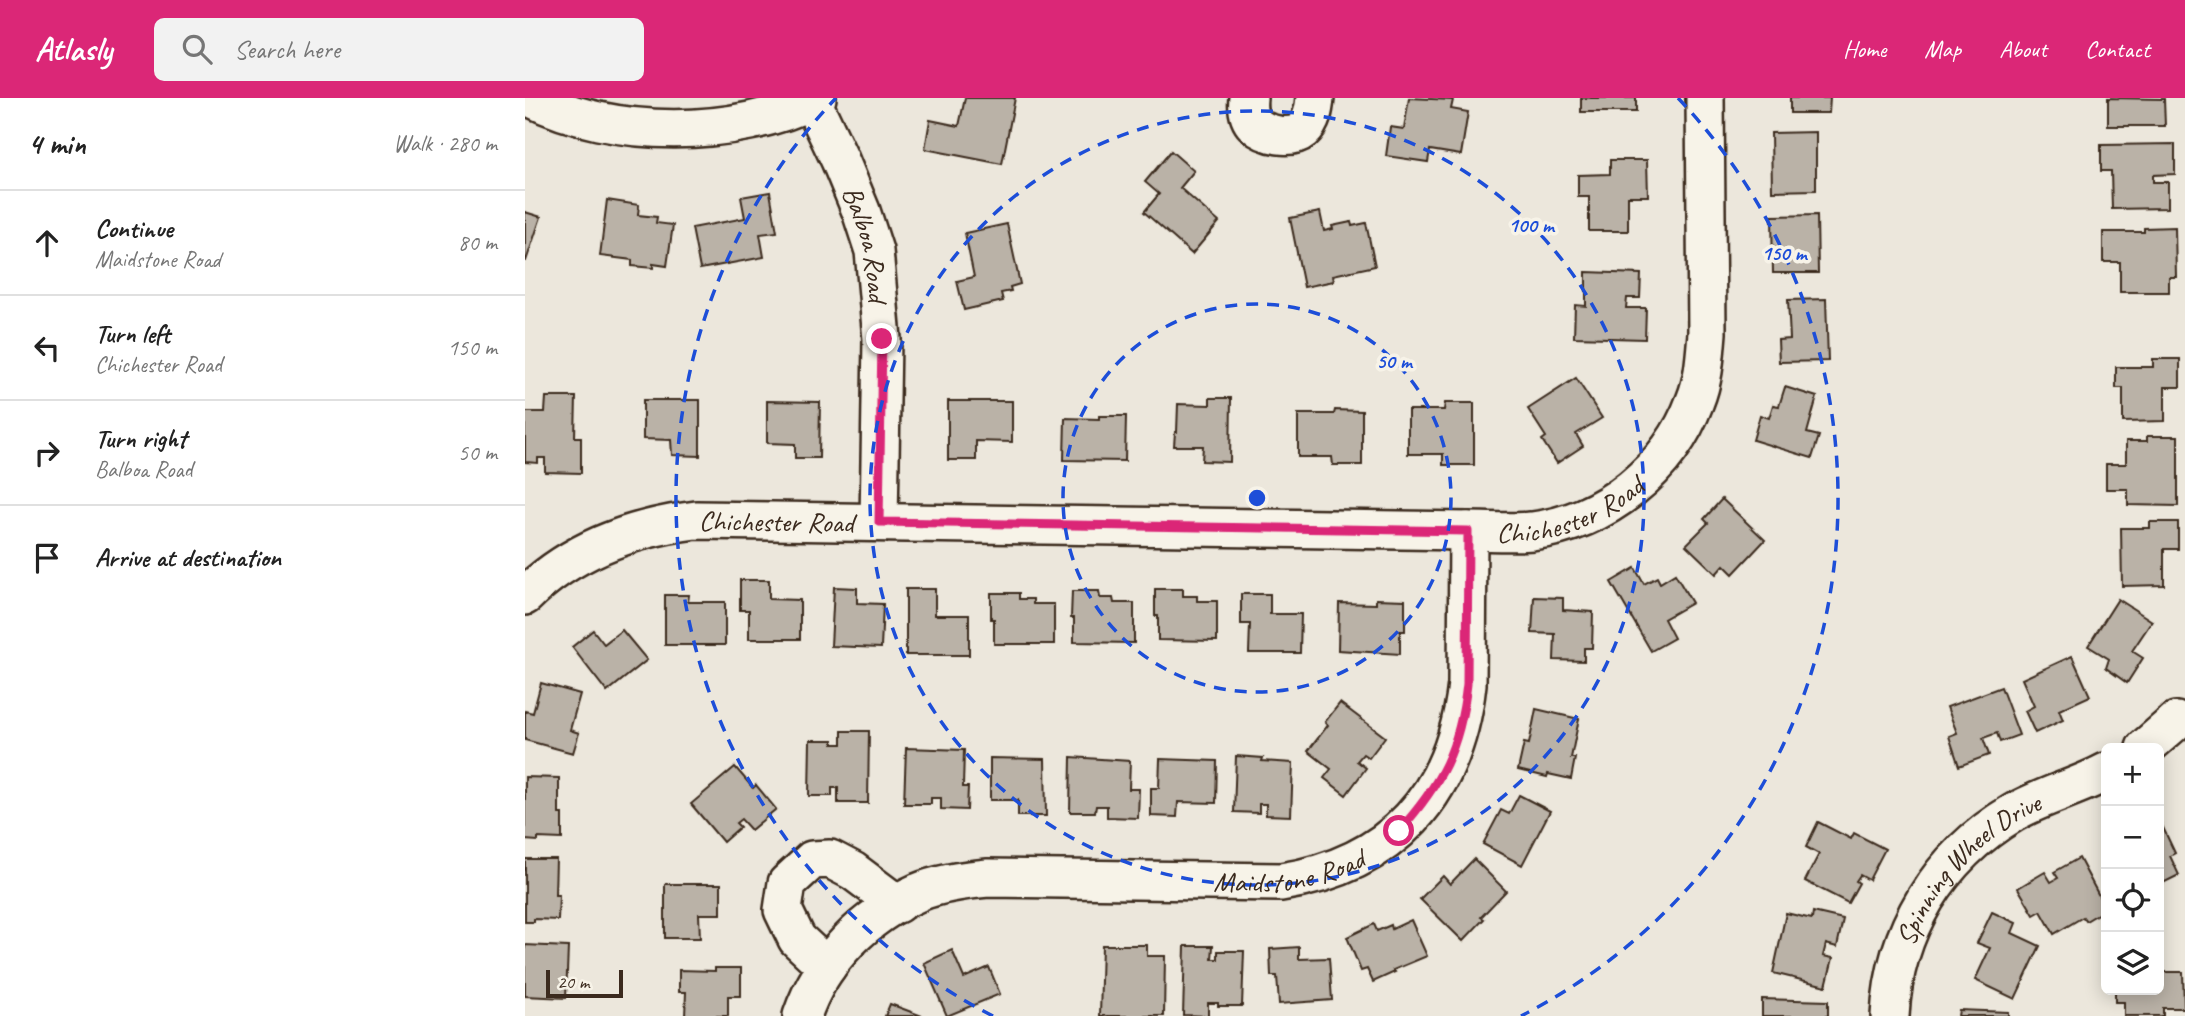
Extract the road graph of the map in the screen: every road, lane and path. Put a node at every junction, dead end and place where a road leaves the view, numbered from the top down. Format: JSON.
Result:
{"nodes":[{"id":1,"x":531,"y":98,"type":"edge"},
{"id":2,"x":1248,"y":98,"type":"edge"},
{"id":3,"x":1315,"y":98,"type":"edge"},
{"id":4,"x":1705,"y":98,"type":"edge"},
{"id":5,"x":814,"y":99,"type":"edge"},
{"id":6,"x":879,"y":522,"type":"junction"},
{"id":7,"x":1468,"y":531,"type":"junction"},
{"id":8,"x":528,"y":588,"type":"edge"},
{"id":9,"x":2182,"y":722,"type":"edge"},
{"id":10,"x":2152,"y":743,"type":"edge"},
{"id":11,"x":2101,"y":774,"type":"edge"},
{"id":12,"x":897,"y":904,"type":"junction"},
{"id":13,"x":827,"y":967,"type":"junction"},
{"id":14,"x":802,"y":1016,"type":"edge"},
{"id":15,"x":1890,"y":1016,"type":"edge"}],
"edges":[{"from":1,"to":5,"type":"street"},
{"from":2,"to":3,"type":"street"},
{"from":4,"to":7,"type":"street","name":"Chichester Road"},
{"from":5,"to":6,"type":"street","name":"Balboa Road"},
{"from":6,"to":7,"type":"street","name":"Chichester Road"},
{"from":6,"to":8,"type":"street","name":"Chichester Road"},
{"from":7,"to":12,"type":"street","name":"Maidstone Road"},
{"from":9,"to":10,"type":"street"},
{"from":11,"to":15,"type":"street","name":"Spinning Wheel Drive"},
{"from":12,"to":13,"type":"street","name":"Maidstone Road"},
{"from":12,"to":13,"type":"street"},
{"from":13,"to":14,"type":"street","name":"Maidstone Road"}]}
